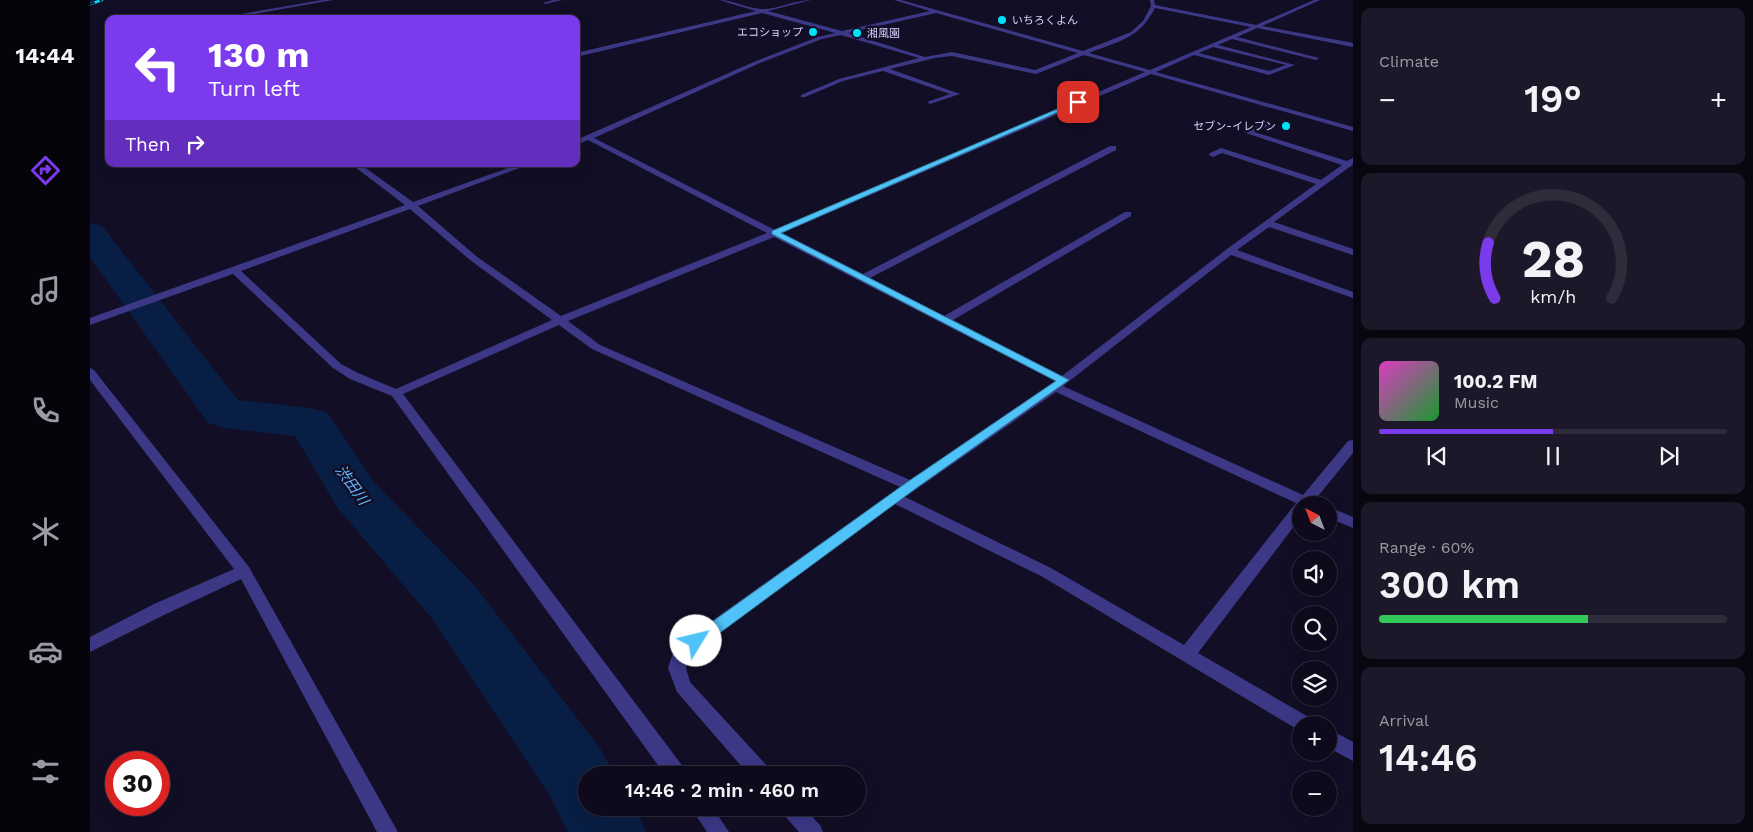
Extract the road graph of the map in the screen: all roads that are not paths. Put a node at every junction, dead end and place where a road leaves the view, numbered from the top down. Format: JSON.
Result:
{"nodes":[{"id":1,"x":331,"y":0,"type":"edge"},
{"id":2,"x":560,"y":0,"type":"edge"},
{"id":3,"x":721,"y":0,"type":"edge"},
{"id":4,"x":809,"y":0,"type":"edge"},
{"id":5,"x":896,"y":0,"type":"edge"},
{"id":6,"x":1318,"y":0,"type":"edge"},
{"id":7,"x":545,"y":3,"type":"dead end"},
{"id":8,"x":1153,"y":3,"type":"edge"},
{"id":9,"x":760,"y":12,"type":"junction"},
{"id":10,"x":936,"y":12,"type":"junction"},
{"id":11,"x":240,"y":15,"type":"edge"},
{"id":12,"x":1256,"y":26,"type":"junction"},
{"id":13,"x":838,"y":33,"type":"junction"},
{"id":14,"x":1230,"y":37,"type":"junction"},
{"id":15,"x":1212,"y":45,"type":"junction"},
{"id":16,"x":1353,"y":45,"type":"edge"},
{"id":17,"x":1083,"y":53,"type":"junction"},
{"id":18,"x":580,"y":54,"type":"edge"},
{"id":19,"x":1192,"y":54,"type":"junction"},
{"id":20,"x":923,"y":58,"type":"junction"},
{"id":21,"x":1316,"y":58,"type":"dead end"},
{"id":22,"x":883,"y":69,"type":"junction"},
{"id":23,"x":1150,"y":72,"type":"junction"},
{"id":24,"x":803,"y":96,"type":"dead end"},
{"id":25,"x":930,"y":102,"type":"dead end"},
{"id":26,"x":1269,"y":123,"type":"dead end"},
{"id":27,"x":1353,"y":130,"type":"edge"},
{"id":28,"x":589,"y":138,"type":"junction"},
{"id":29,"x":580,"y":141,"type":"edge"},
{"id":30,"x":1114,"y":148,"type":"dead end"},
{"id":31,"x":1212,"y":155,"type":"dead end"},
{"id":32,"x":1349,"y":166,"type":"edge"},
{"id":33,"x":359,"y":167,"type":"edge"},
{"id":34,"x":518,"y":167,"type":"edge"},
{"id":35,"x":1322,"y":183,"type":"junction"},
{"id":36,"x":411,"y":205,"type":"junction"},
{"id":37,"x":1128,"y":214,"type":"dead end"},
{"id":38,"x":1267,"y":224,"type":"junction"},
{"id":39,"x":774,"y":233,"type":"junction"},
{"id":40,"x":1230,"y":251,"type":"junction"},
{"id":41,"x":1353,"y":252,"type":"edge"},
{"id":42,"x":231,"y":271,"type":"junction"},
{"id":43,"x":863,"y":278,"type":"junction"},
{"id":44,"x":1353,"y":295,"type":"edge"},
{"id":45,"x":945,"y":320,"type":"junction"},
{"id":46,"x":559,"y":321,"type":"junction"},
{"id":47,"x":90,"y":322,"type":"edge"},
{"id":48,"x":90,"y":372,"type":"edge"},
{"id":49,"x":1059,"y":384,"type":"junction"},
{"id":50,"x":396,"y":393,"type":"junction"},
{"id":51,"x":1353,"y":444,"type":"edge"},
{"id":52,"x":911,"y":486,"type":"junction"},
{"id":53,"x":1313,"y":496,"type":"edge"},
{"id":54,"x":894,"y":498,"type":"junction"},
{"id":55,"x":1292,"y":498,"type":"edge"},
{"id":56,"x":1338,"y":516,"type":"edge"},
{"id":57,"x":1292,"y":522,"type":"edge"},
{"id":58,"x":1353,"y":523,"type":"edge"},
{"id":59,"x":244,"y":571,"type":"junction"},
{"id":60,"x":90,"y":645,"type":"edge"},
{"id":61,"x":1186,"y":655,"type":"junction"},
{"id":62,"x":1292,"y":717,"type":"edge"},
{"id":63,"x":1337,"y":743,"type":"edge"},
{"id":64,"x":1353,"y":752,"type":"edge"},
{"id":65,"x":670,"y":766,"type":"edge"},
{"id":66,"x":754,"y":766,"type":"edge"},
{"id":67,"x":707,"y":816,"type":"edge"},
{"id":68,"x":798,"y":816,"type":"edge"},
{"id":69,"x":388,"y":832,"type":"edge"},
{"id":70,"x":719,"y":832,"type":"edge"},
{"id":71,"x":813,"y":832,"type":"edge"}],
"edges":[{"from":1,"to":11,"type":"street"},
{"from":2,"to":7,"type":"street"},
{"from":3,"to":9,"type":"street"},
{"from":4,"to":9,"type":"street"},
{"from":5,"to":10,"type":"street"},
{"from":6,"to":12,"type":"street"},
{"from":8,"to":12,"type":"street"},
{"from":8,"to":17,"type":"street"},
{"from":9,"to":13,"type":"street"},
{"from":9,"to":18,"type":"street"},
{"from":10,"to":13,"type":"street"},
{"from":10,"to":17,"type":"street"},
{"from":12,"to":14,"type":"street"},
{"from":12,"to":16,"type":"street"},
{"from":13,"to":20,"type":"street"},
{"from":13,"to":28,"type":"street"},
{"from":14,"to":15,"type":"street"},
{"from":14,"to":21,"type":"street"},
{"from":15,"to":19,"type":"street"},
{"from":15,"to":19,"type":"street"},
{"from":17,"to":20,"type":"street"},
{"from":17,"to":23,"type":"street"},
{"from":19,"to":23,"type":"street"},
{"from":20,"to":22,"type":"street"},
{"from":22,"to":24,"type":"street"},
{"from":22,"to":25,"type":"street"},
{"from":23,"to":27,"type":"street"},
{"from":23,"to":39,"type":"street"},
{"from":26,"to":32,"type":"street"},
{"from":28,"to":29,"type":"street"},
{"from":28,"to":39,"type":"street"},
{"from":30,"to":43,"type":"street"},
{"from":31,"to":35,"type":"street"},
{"from":32,"to":35,"type":"street"},
{"from":33,"to":36,"type":"street"},
{"from":34,"to":36,"type":"street"},
{"from":35,"to":38,"type":"street"},
{"from":36,"to":42,"type":"street"},
{"from":36,"to":46,"type":"street"},
{"from":37,"to":45,"type":"street"},
{"from":38,"to":40,"type":"street"},
{"from":38,"to":41,"type":"street"},
{"from":39,"to":43,"type":"street"},
{"from":39,"to":46,"type":"street"},
{"from":40,"to":44,"type":"street"},
{"from":40,"to":49,"type":"street"},
{"from":42,"to":47,"type":"street"},
{"from":42,"to":50,"type":"street"},
{"from":43,"to":45,"type":"street"},
{"from":45,"to":49,"type":"street"},
{"from":46,"to":50,"type":"street"},
{"from":46,"to":52,"type":"street"},
{"from":48,"to":59,"type":"street"},
{"from":49,"to":52,"type":"street"},
{"from":49,"to":55,"type":"street"},
{"from":50,"to":65,"type":"street"},
{"from":51,"to":53,"type":"street"},
{"from":52,"to":54,"type":"street"},
{"from":54,"to":61,"type":"street"},
{"from":54,"to":66,"type":"street"},
{"from":56,"to":58,"type":"street"},
{"from":57,"to":61,"type":"street"},
{"from":59,"to":60,"type":"street"},
{"from":59,"to":69,"type":"street"},
{"from":61,"to":62,"type":"street"},
{"from":63,"to":64,"type":"street"},
{"from":67,"to":70,"type":"street"},
{"from":68,"to":71,"type":"street"}]}
